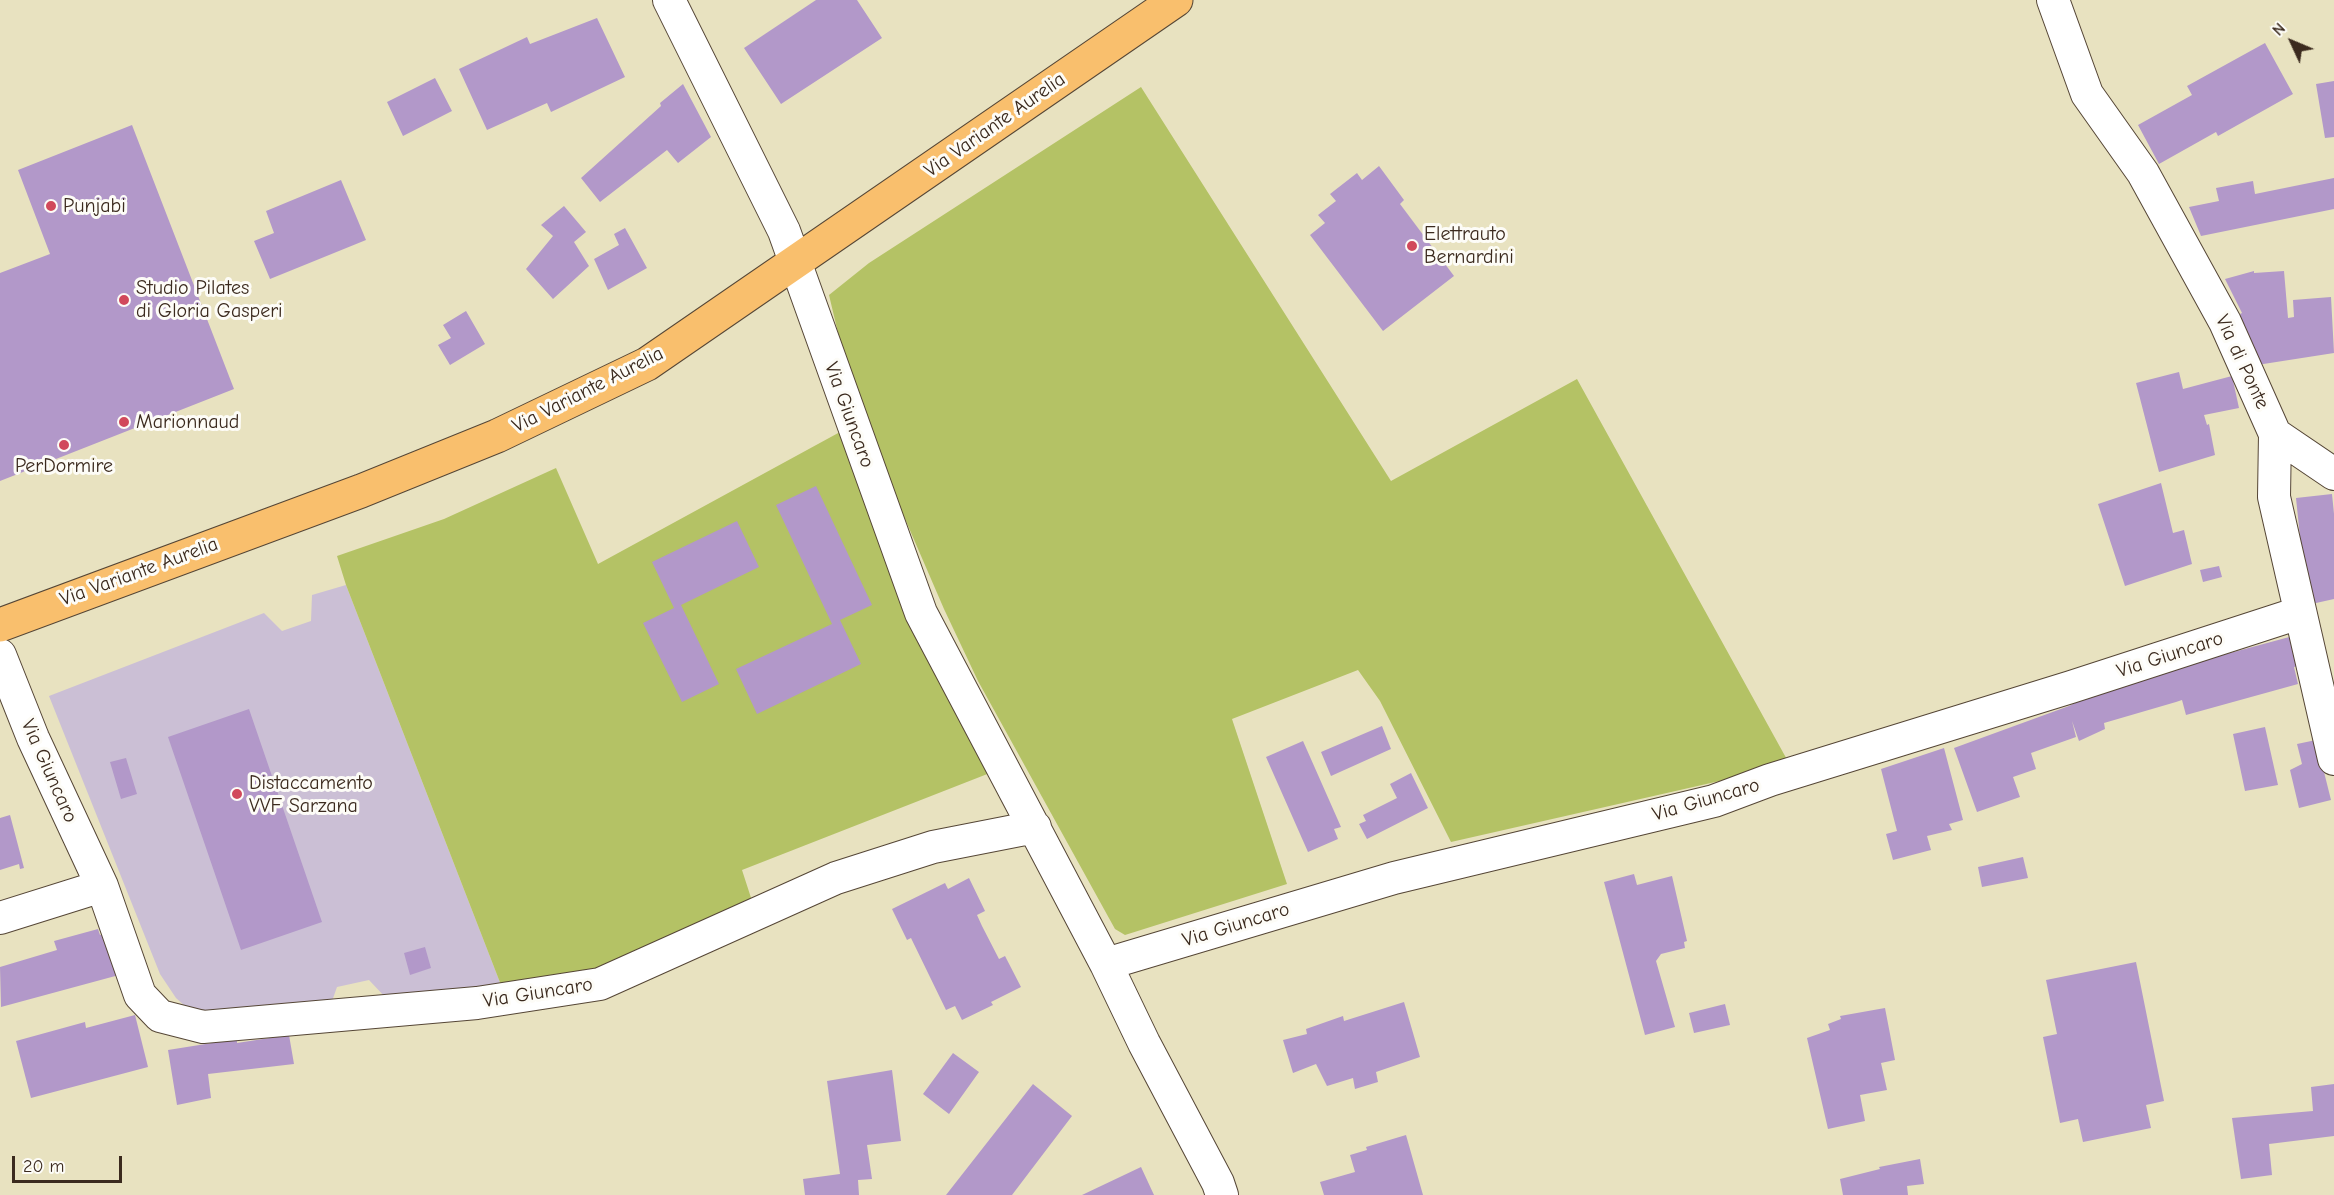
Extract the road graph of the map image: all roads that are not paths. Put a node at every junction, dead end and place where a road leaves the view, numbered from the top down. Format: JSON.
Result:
{"nodes":[{"id":1,"x":669,"y":0,"type":"edge"},
{"id":2,"x":1176,"y":0,"type":"edge"},
{"id":3,"x":2054,"y":0,"type":"edge"},
{"id":4,"x":795,"y":262,"type":"junction"},
{"id":5,"x":2275,"y":434,"type":"junction"},
{"id":6,"x":2334,"y":474,"type":"edge"},
{"id":7,"x":2299,"y":613,"type":"junction"},
{"id":8,"x":0,"y":625,"type":"edge"},
{"id":9,"x":0,"y":655,"type":"edge"},
{"id":10,"x":2334,"y":759,"type":"edge"},
{"id":11,"x":1035,"y":827,"type":"junction"},
{"id":12,"x":102,"y":886,"type":"junction"},
{"id":13,"x":0,"y":918,"type":"edge"},
{"id":14,"x":1106,"y":964,"type":"junction"},
{"id":15,"x":1222,"y":1195,"type":"edge"}],
"edges":[{"from":1,"to":4,"type":"street","name":"Via Giuncaro"},
{"from":2,"to":4,"type":"main road","name":"Via Variante Aurelia"},
{"from":3,"to":5,"type":"street","name":"Via di Ponte"},
{"from":4,"to":8,"type":"main road","name":"Via Variante Aurelia"},
{"from":4,"to":11,"type":"street","name":"Via Giuncaro"},
{"from":5,"to":6,"type":"street"},
{"from":5,"to":7,"type":"street","name":"Via di Ponte"},
{"from":7,"to":10,"type":"street","name":"Via di Ponte"},
{"from":7,"to":14,"type":"street","name":"Via Giuncaro"},
{"from":9,"to":12,"type":"street","name":"Via Giuncaro"},
{"from":11,"to":12,"type":"street","name":"Via Giuncaro"},
{"from":11,"to":14,"type":"street","name":"Via Giuncaro"},
{"from":12,"to":13,"type":"street"},
{"from":14,"to":15,"type":"street","name":"Via Giuncaro"}]}
